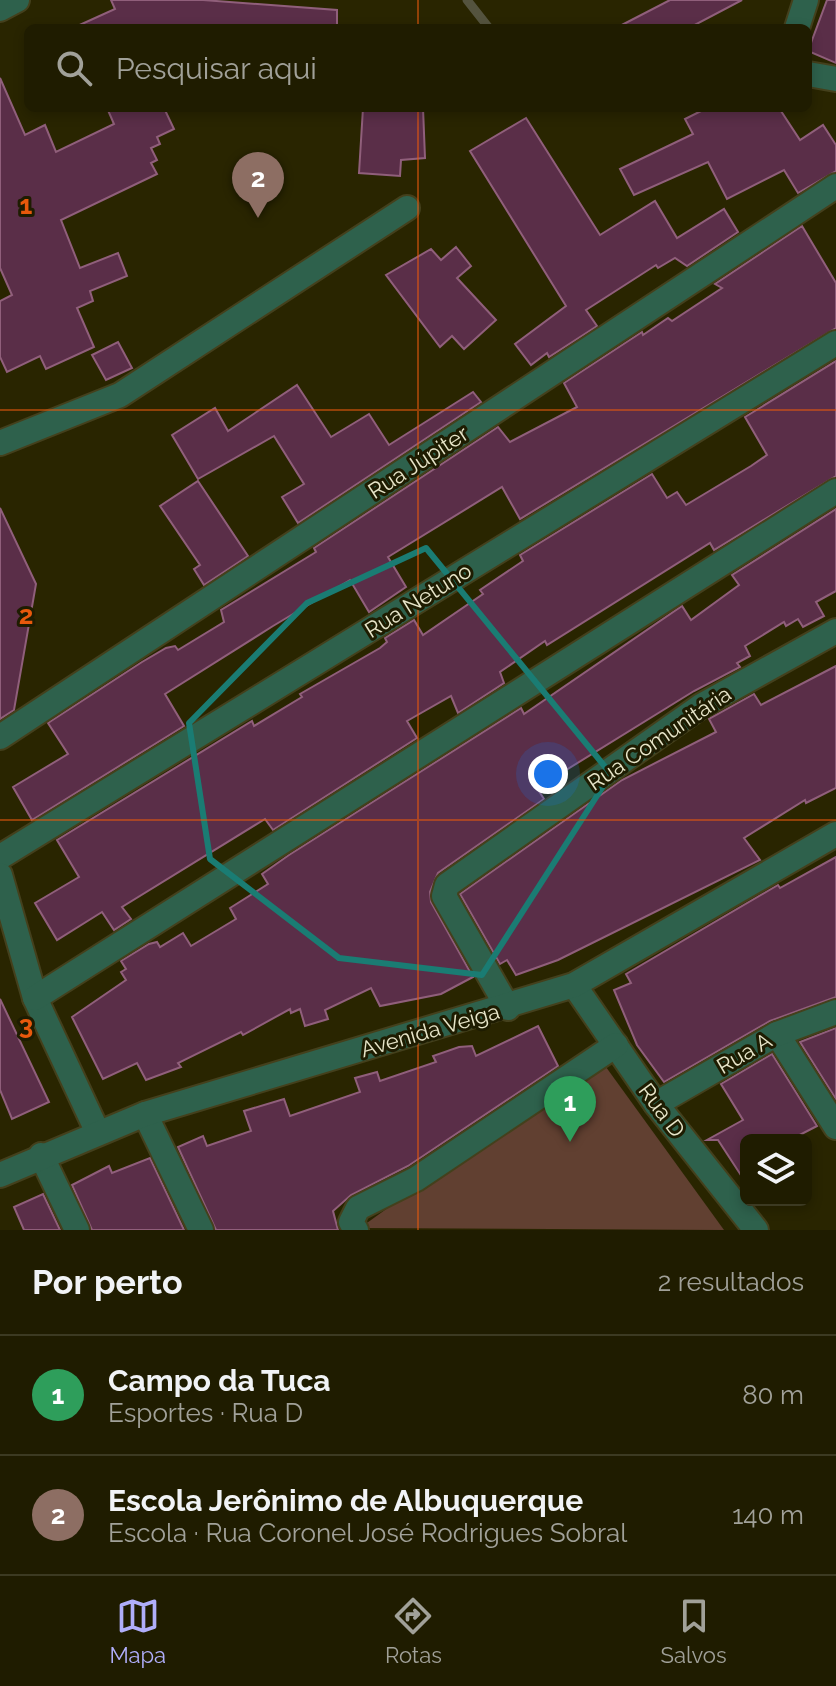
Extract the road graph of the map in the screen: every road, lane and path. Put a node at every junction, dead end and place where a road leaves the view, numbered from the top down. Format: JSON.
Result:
{"nodes":[{"id":1,"x":17,"y":0,"type":"edge"},
{"id":2,"x":806,"y":0,"type":"edge"},
{"id":3,"x":0,"y":9,"type":"edge"},
{"id":4,"x":798,"y":24,"type":"edge"},
{"id":5,"x":812,"y":75,"type":"edge"},
{"id":6,"x":836,"y":79,"type":"edge"},
{"id":7,"x":836,"y":186,"type":"edge"},
{"id":8,"x":407,"y":208,"type":"dead end"},
{"id":9,"x":836,"y":343,"type":"edge"},
{"id":10,"x":0,"y":443,"type":"edge"},
{"id":11,"x":836,"y":491,"type":"edge"},
{"id":12,"x":836,"y":631,"type":"edge"},
{"id":13,"x":0,"y":737,"type":"edge"},
{"id":14,"x":836,"y":834,"type":"edge"},
{"id":15,"x":0,"y":857,"type":"edge"},
{"id":16,"x":0,"y":875,"type":"edge"},
{"id":17,"x":574,"y":985,"type":"junction"},
{"id":18,"x":35,"y":998,"type":"junction"},
{"id":19,"x":508,"y":1008,"type":"junction"},
{"id":20,"x":836,"y":1012,"type":"edge"},
{"id":21,"x":777,"y":1034,"type":"junction"},
{"id":22,"x":616,"y":1045,"type":"junction"},
{"id":23,"x":656,"y":1104,"type":"junction"},
{"id":24,"x":145,"y":1114,"type":"junction"},
{"id":25,"x":836,"y":1127,"type":"edge"},
{"id":26,"x":98,"y":1133,"type":"junction"},
{"id":27,"x":41,"y":1155,"type":"junction"},
{"id":28,"x":0,"y":1175,"type":"edge"},
{"id":29,"x":77,"y":1230,"type":"edge"},
{"id":30,"x":201,"y":1230,"type":"edge"},
{"id":31,"x":356,"y":1230,"type":"edge"},
{"id":32,"x":756,"y":1230,"type":"edge"}],
"edges":[{"from":1,"to":3,"type":"street"},
{"from":2,"to":4,"type":"street"},
{"from":5,"to":6,"type":"street"},
{"from":7,"to":13,"type":"street","name":"Rua Júpiter"},
{"from":8,"to":10,"type":"street"},
{"from":9,"to":15,"type":"street","name":"Rua Netuno"},
{"from":11,"to":18,"type":"street"},
{"from":12,"to":19,"type":"street","name":"Rua Comunitária"},
{"from":14,"to":17,"type":"street","name":"Avenida Veiga"},
{"from":16,"to":18,"type":"street"},
{"from":17,"to":19,"type":"street","name":"Avenida Veiga"},
{"from":17,"to":22,"type":"street","name":"Rua D"},
{"from":18,"to":26,"type":"street"},
{"from":19,"to":24,"type":"street","name":"Avenida Veiga"},
{"from":20,"to":21,"type":"street","name":"Rua A"},
{"from":21,"to":23,"type":"street","name":"Rua A"},
{"from":21,"to":25,"type":"street"},
{"from":22,"to":23,"type":"street","name":"Rua D"},
{"from":22,"to":31,"type":"street"},
{"from":23,"to":32,"type":"street","name":"Rua D"},
{"from":24,"to":26,"type":"street","name":"Avenida Veiga"},
{"from":24,"to":30,"type":"street"},
{"from":26,"to":27,"type":"street","name":"Avenida Veiga"},
{"from":27,"to":28,"type":"street","name":"Avenida Veiga"},
{"from":27,"to":29,"type":"street"}]}
